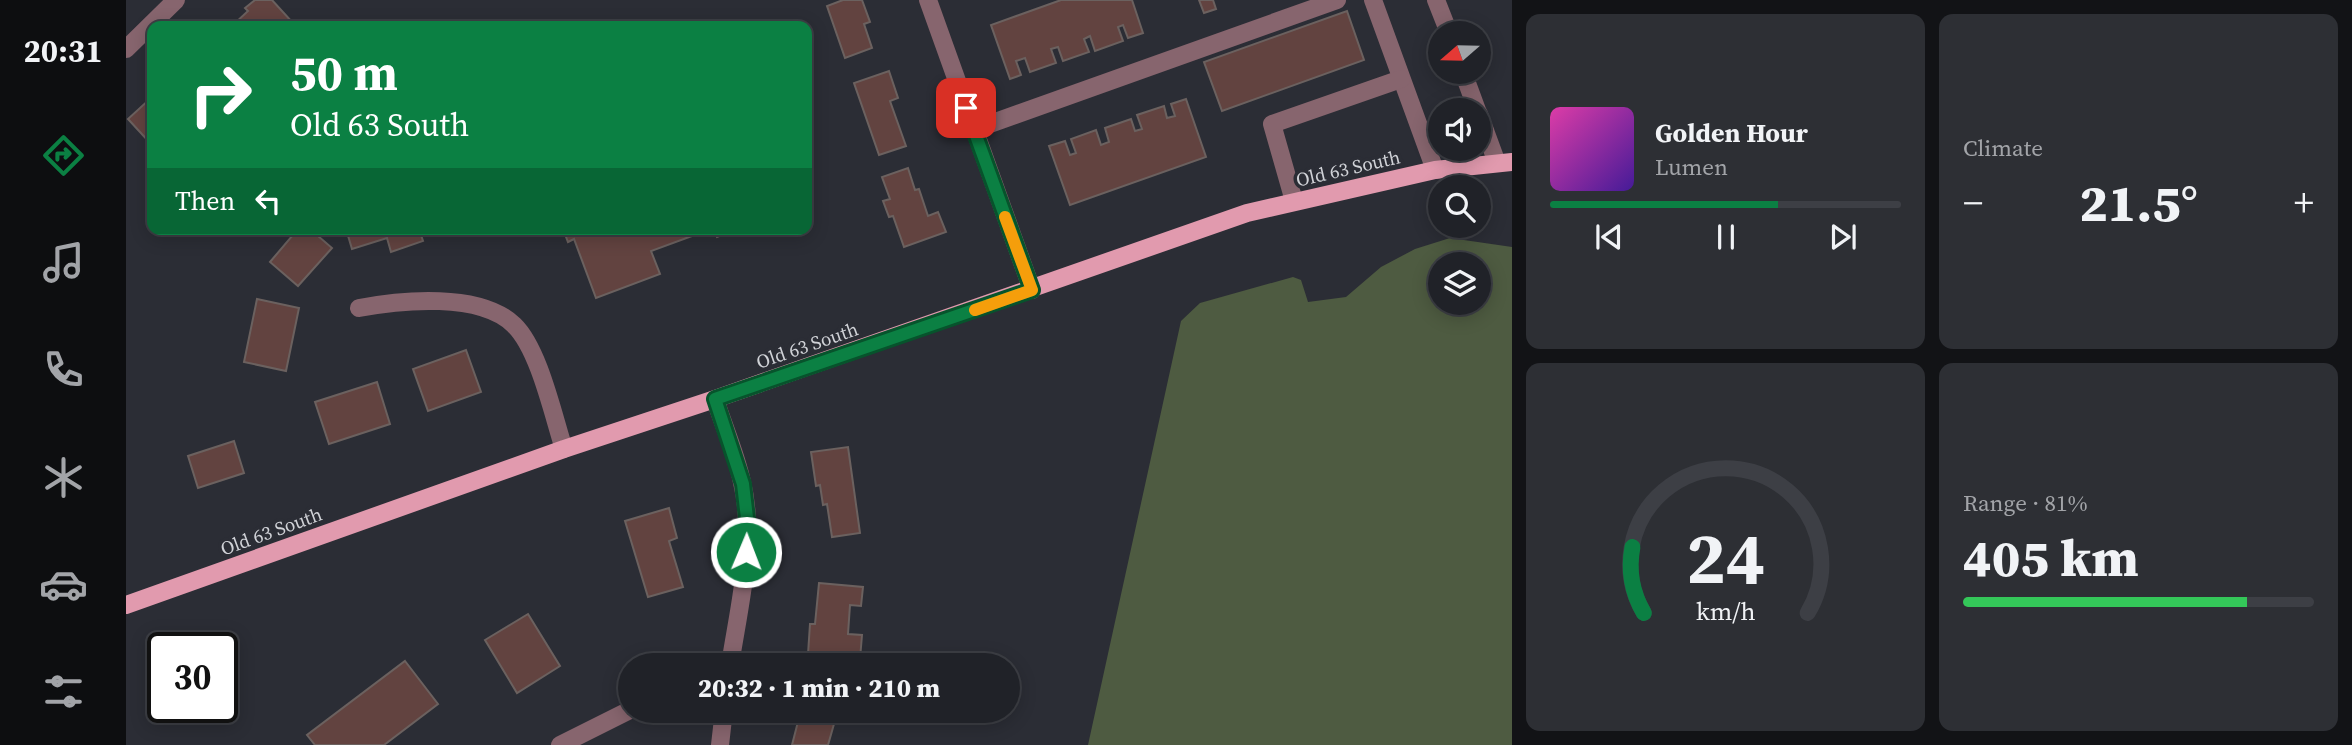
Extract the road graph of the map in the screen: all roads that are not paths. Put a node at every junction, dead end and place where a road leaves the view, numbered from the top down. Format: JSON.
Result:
{"nodes":[{"id":1,"x":176,"y":0,"type":"edge"},
{"id":2,"x":928,"y":0,"type":"edge"},
{"id":3,"x":1337,"y":0,"type":"edge"},
{"id":4,"x":1373,"y":0,"type":"edge"},
{"id":5,"x":1436,"y":0,"type":"edge"},
{"id":6,"x":155,"y":21,"type":"edge"},
{"id":7,"x":1444,"y":21,"type":"edge"},
{"id":8,"x":147,"y":28,"type":"edge"},
{"id":9,"x":126,"y":49,"type":"edge"},
{"id":10,"x":1401,"y":79,"type":"junction"},
{"id":11,"x":973,"y":130,"type":"junction"},
{"id":12,"x":1491,"y":137,"type":"edge"},
{"id":13,"x":1504,"y":162,"type":"edge"},
{"id":14,"x":1435,"y":170,"type":"junction"},
{"id":15,"x":1294,"y":201,"type":"junction"},
{"id":16,"x":1032,"y":290,"type":"junction"},
{"id":17,"x":359,"y":308,"type":"dead end"},
{"id":18,"x":715,"y":399,"type":"junction"},
{"id":19,"x":564,"y":449,"type":"junction"},
{"id":20,"x":126,"y":606,"type":"edge"},
{"id":21,"x":732,"y":653,"type":"edge"},
{"id":22,"x":618,"y":716,"type":"edge"},
{"id":23,"x":723,"y":723,"type":"edge"},
{"id":24,"x":560,"y":745,"type":"edge"},
{"id":25,"x":720,"y":745,"type":"edge"}],
"edges":[{"from":1,"to":6,"type":"street"},
{"from":2,"to":11,"type":"street"},
{"from":3,"to":11,"type":"street"},
{"from":4,"to":10,"type":"street"},
{"from":5,"to":7,"type":"street"},
{"from":8,"to":9,"type":"street"},
{"from":10,"to":14,"type":"street"},
{"from":10,"to":15,"type":"street"},
{"from":11,"to":16,"type":"street"},
{"from":12,"to":13,"type":"street"},
{"from":13,"to":14,"type":"main road","name":"Old 63 South"},
{"from":14,"to":15,"type":"main road","name":"Old 63 South"},
{"from":15,"to":16,"type":"main road","name":"Old 63 South"},
{"from":16,"to":18,"type":"main road","name":"Old 63 South"},
{"from":17,"to":19,"type":"street"},
{"from":18,"to":19,"type":"main road","name":"Old 63 South"},
{"from":18,"to":21,"type":"street"},
{"from":19,"to":20,"type":"main road","name":"Old 63 South"},
{"from":22,"to":24,"type":"street"},
{"from":23,"to":25,"type":"street"}]}
